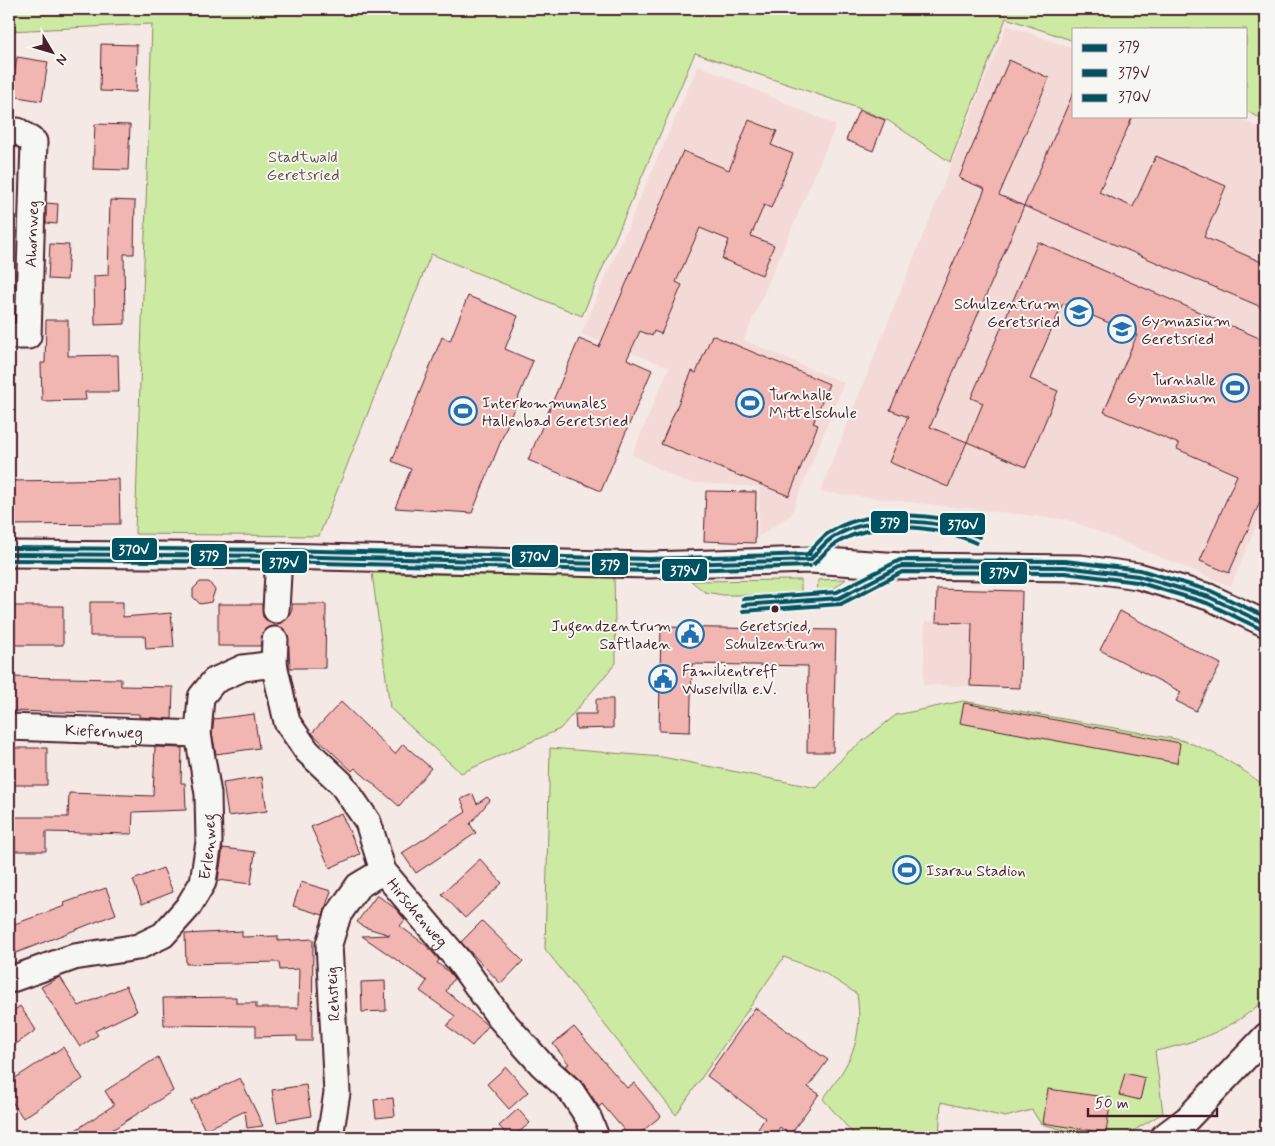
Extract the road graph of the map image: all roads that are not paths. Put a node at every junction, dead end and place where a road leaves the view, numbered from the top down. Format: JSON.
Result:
{"nodes":[{"id":1,"x":9,"y":133,"type":"edge"},
{"id":2,"x":9,"y":336,"type":"edge"},
{"id":3,"x":9,"y":554,"type":"edge"},
{"id":4,"x":279,"y":556,"type":"junction"},
{"id":5,"x":276,"y":610,"type":"dead end"},
{"id":6,"x":1266,"y":624,"type":"edge"},
{"id":7,"x":275,"y":640,"type":"dead end"},
{"id":8,"x":274,"y":664,"type":"junction"},
{"id":9,"x":9,"y":727,"type":"edge"},
{"id":10,"x":198,"y":734,"type":"junction"},
{"id":11,"x":383,"y":871,"type":"junction"},
{"id":12,"x":9,"y":980,"type":"edge"},
{"id":13,"x":1266,"y":1036,"type":"edge"},
{"id":14,"x":330,"y":1137,"type":"edge"},
{"id":15,"x":596,"y":1137,"type":"edge"},
{"id":16,"x":1163,"y":1137,"type":"edge"}],
"edges":[{"from":1,"to":2,"type":"street","name":"Ahornweg"},
{"from":3,"to":4,"type":"street"},
{"from":4,"to":5,"type":"street"},
{"from":4,"to":6,"type":"street"},
{"from":7,"to":8,"type":"street","name":"Hirschenweg"},
{"from":8,"to":10,"type":"street","name":"Erlenweg"},
{"from":8,"to":11,"type":"street","name":"Hirschenweg"},
{"from":9,"to":10,"type":"street","name":"Kiefernweg"},
{"from":10,"to":12,"type":"street","name":"Erlenweg"},
{"from":11,"to":14,"type":"street","name":"Rehsteig"},
{"from":11,"to":15,"type":"street","name":"Hirschenweg"},
{"from":13,"to":16,"type":"street"}]}
